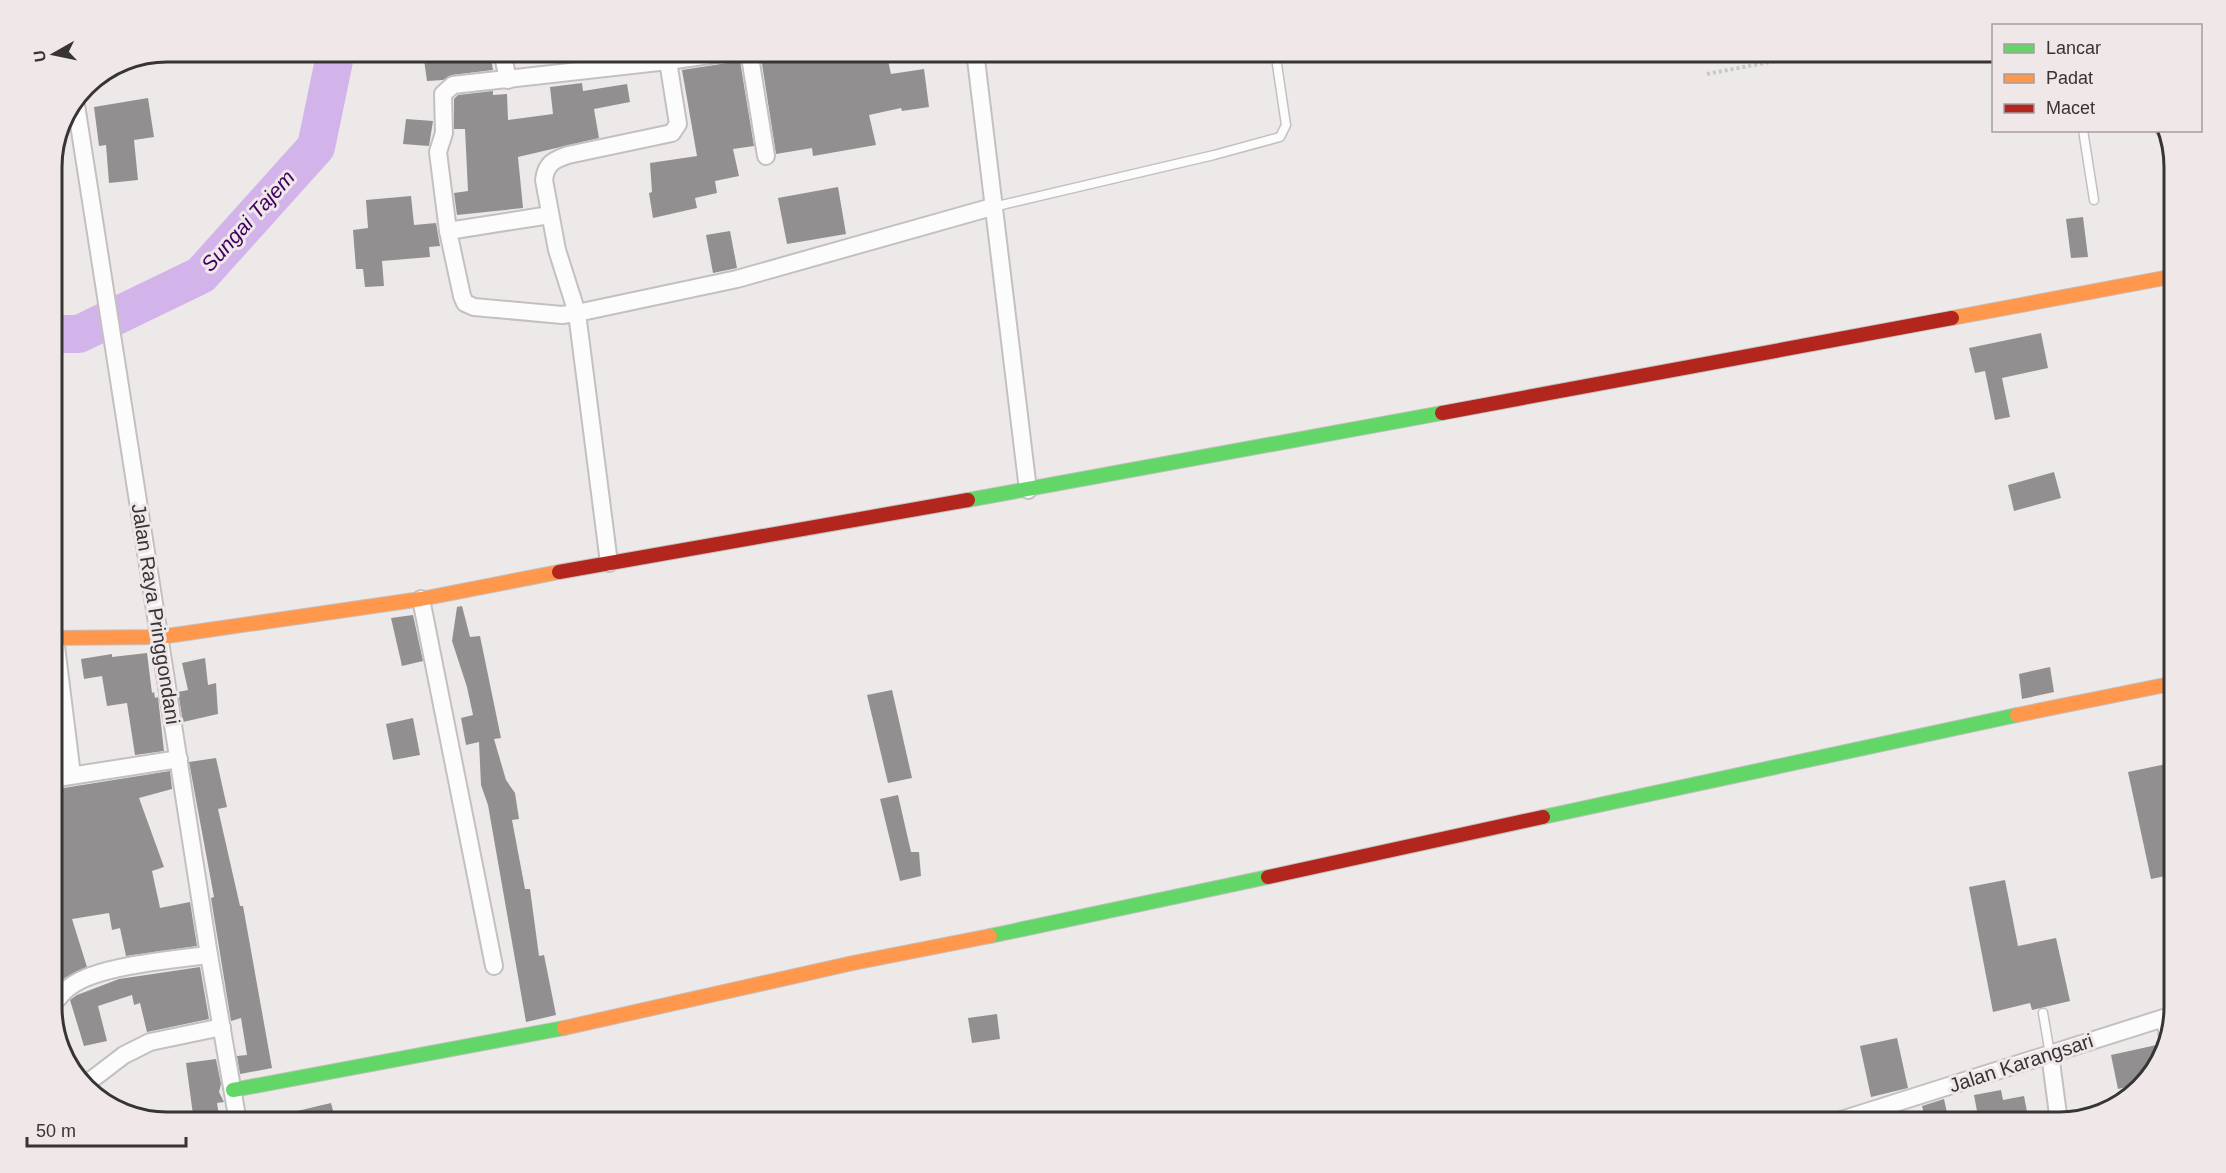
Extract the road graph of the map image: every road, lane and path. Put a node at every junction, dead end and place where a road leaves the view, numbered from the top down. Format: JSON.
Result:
{"nodes":[{"id":1,"x":504,"y":62,"type":"edge"},
{"id":2,"x":660,"y":62,"type":"edge"},
{"id":3,"x":668,"y":62,"type":"edge"},
{"id":4,"x":751,"y":62,"type":"edge"},
{"id":5,"x":976,"y":62,"type":"edge"},
{"id":6,"x":1277,"y":62,"type":"edge"},
{"id":7,"x":1770,"y":62,"type":"edge"},
{"id":8,"x":1707,"y":74,"type":"dead end"},
{"id":9,"x":508,"y":80,"type":"junction"},
{"id":10,"x":77,"y":112,"type":"edge"},
{"id":11,"x":2083,"y":132,"type":"edge"},
{"id":12,"x":766,"y":156,"type":"dead end"},
{"id":13,"x":2094,"y":200,"type":"dead end"},
{"id":14,"x":992,"y":207,"type":"junction"},
{"id":15,"x":550,"y":215,"type":"junction"},
{"id":16,"x":448,"y":231,"type":"junction"},
{"id":17,"x":2164,"y":278,"type":"edge"},
{"id":18,"x":577,"y":313,"type":"junction"},
{"id":19,"x":1028,"y":490,"type":"junction"},
{"id":20,"x":609,"y":562,"type":"junction"},
{"id":21,"x":421,"y":599,"type":"junction"},
{"id":22,"x":160,"y":637,"type":"junction"},
{"id":23,"x":62,"y":638,"type":"edge"},
{"id":24,"x":2164,"y":685,"type":"edge"},
{"id":25,"x":62,"y":703,"type":"edge"},
{"id":26,"x":179,"y":759,"type":"junction"},
{"id":27,"x":72,"y":775,"type":"junction"},
{"id":28,"x":62,"y":777,"type":"edge"},
{"id":29,"x":209,"y":955,"type":"junction"},
{"id":30,"x":494,"y":966,"type":"dead end"},
{"id":31,"x":62,"y":994,"type":"edge"},
{"id":32,"x":2043,"y":1013,"type":"dead end"},
{"id":33,"x":2164,"y":1018,"type":"edge"},
{"id":34,"x":222,"y":1027,"type":"junction"},
{"id":35,"x":2049,"y":1054,"type":"junction"},
{"id":36,"x":92,"y":1080,"type":"edge"},
{"id":37,"x":233,"y":1090,"type":"junction"},
{"id":38,"x":236,"y":1112,"type":"edge"},
{"id":39,"x":1866,"y":1112,"type":"edge"},
{"id":40,"x":2058,"y":1112,"type":"edge"}],
"edges":[{"from":1,"to":9,"type":"street"},
{"from":2,"to":9,"type":"street"},
{"from":3,"to":15,"type":"street"},
{"from":4,"to":12,"type":"street"},
{"from":5,"to":14,"type":"street"},
{"from":6,"to":14,"type":"lane"},
{"from":7,"to":8,"type":"path"},
{"from":9,"to":16,"type":"street"},
{"from":10,"to":22,"type":"street","name":"Jalan Raya Pringgondani"},
{"from":11,"to":13,"type":"lane"},
{"from":14,"to":18,"type":"street"},
{"from":14,"to":19,"type":"street"},
{"from":15,"to":16,"type":"street"},
{"from":15,"to":18,"type":"street"},
{"from":16,"to":18,"type":"street"},
{"from":17,"to":19,"type":"street"},
{"from":18,"to":20,"type":"street"},
{"from":19,"to":20,"type":"street"},
{"from":20,"to":21,"type":"street"},
{"from":21,"to":22,"type":"street"},
{"from":21,"to":30,"type":"street"},
{"from":22,"to":23,"type":"street"},
{"from":22,"to":26,"type":"street","name":"Jalan Raya Pringgondani"},
{"from":24,"to":37,"type":"street"},
{"from":25,"to":27,"type":"street"},
{"from":26,"to":27,"type":"street"},
{"from":26,"to":29,"type":"street","name":"Jalan Raya Pringgondani"},
{"from":27,"to":28,"type":"street"},
{"from":29,"to":31,"type":"street"},
{"from":29,"to":34,"type":"street","name":"Jalan Raya Pringgondani"},
{"from":32,"to":35,"type":"lane"},
{"from":33,"to":35,"type":"street","name":"Jalan Karangsari"},
{"from":34,"to":36,"type":"street"},
{"from":34,"to":37,"type":"street","name":"Jalan Raya Pringgondani"},
{"from":35,"to":39,"type":"street","name":"Jalan Karangsari"},
{"from":35,"to":40,"type":"street"},
{"from":37,"to":38,"type":"street","name":"Jalan Raya Pringgondani"}]}
